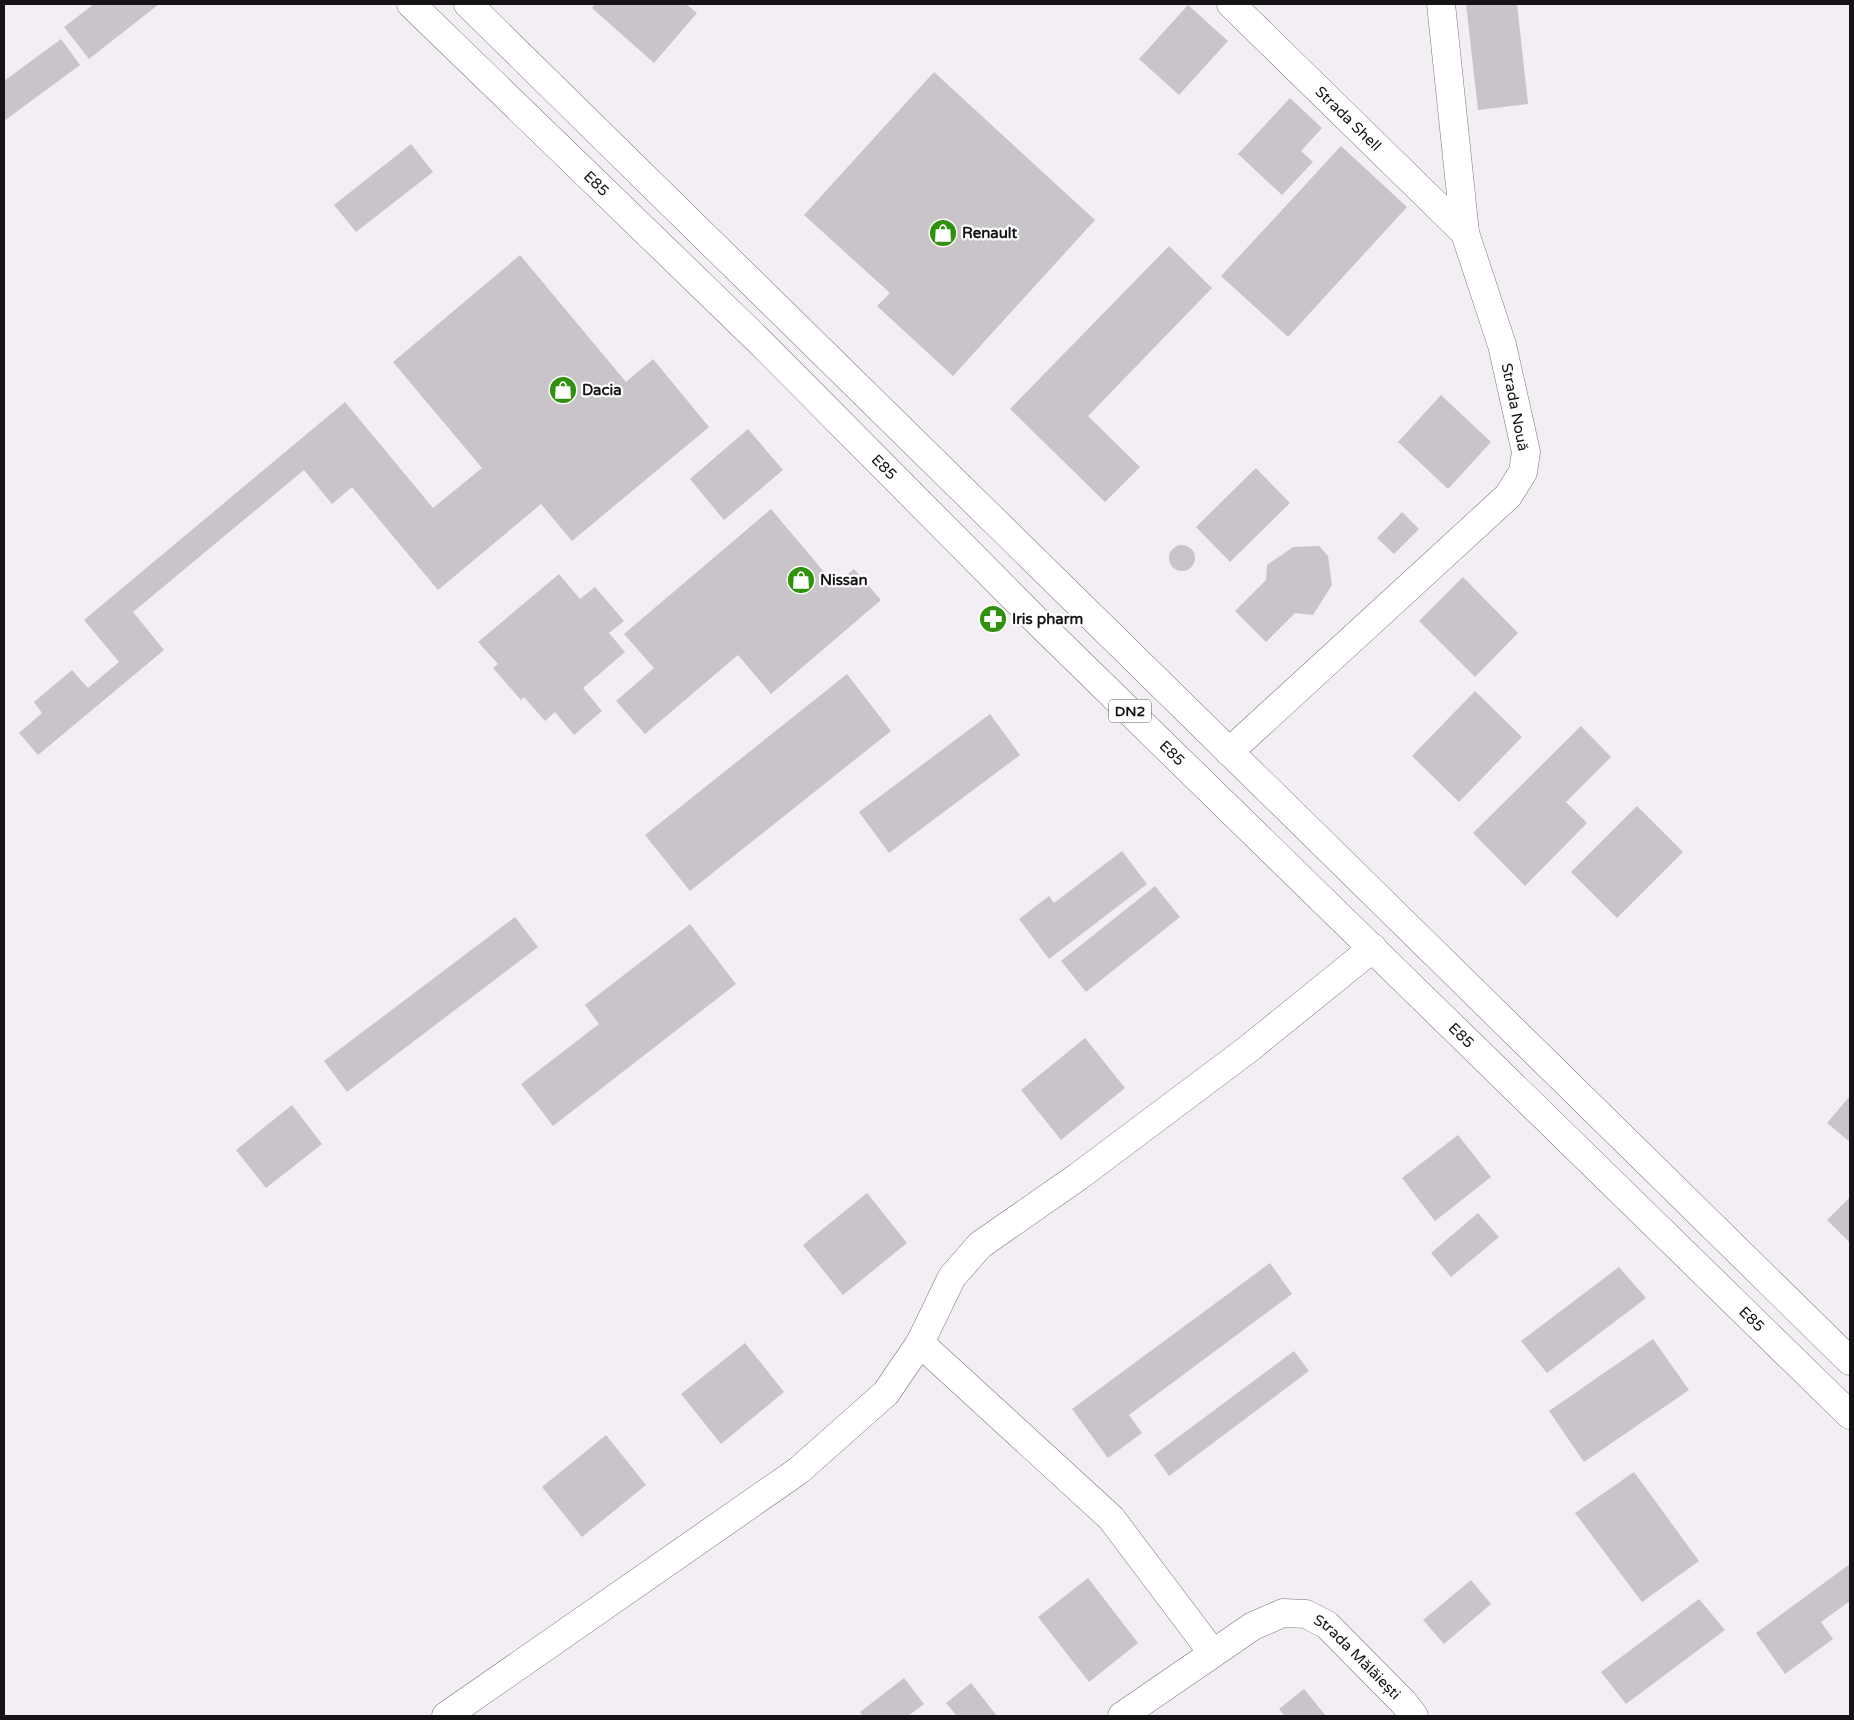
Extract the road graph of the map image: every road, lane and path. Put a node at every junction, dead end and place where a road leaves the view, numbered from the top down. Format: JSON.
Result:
{"nodes":[{"id":1,"x":411,"y":4,"type":"edge"},
{"id":2,"x":468,"y":4,"type":"edge"},
{"id":3,"x":1230,"y":4,"type":"edge"},
{"id":4,"x":1442,"y":4,"type":"edge"},
{"id":5,"x":1465,"y":233,"type":"junction"},
{"id":6,"x":1229,"y":752,"type":"junction"},
{"id":7,"x":1373,"y":948,"type":"junction"},
{"id":8,"x":920,"y":1343,"type":"junction"},
{"id":9,"x":1850,"y":1361,"type":"edge"},
{"id":10,"x":1850,"y":1415,"type":"edge"},
{"id":11,"x":1212,"y":1652,"type":"junction"},
{"id":12,"x":446,"y":1716,"type":"edge"},
{"id":13,"x":1122,"y":1716,"type":"edge"},
{"id":14,"x":1414,"y":1716,"type":"edge"}],
"edges":[{"from":1,"to":7,"type":"main road","name":"E85","number":"DN2"},
{"from":2,"to":6,"type":"main road","number":"DN2"},
{"from":3,"to":5,"type":"main road","name":"Strada Shell"},
{"from":4,"to":5,"type":"main road","name":"Strada Nouă"},
{"from":5,"to":6,"type":"main road","name":"Strada Nouă"},
{"from":6,"to":9,"type":"main road","number":"DN2"},
{"from":7,"to":8,"type":"main road"},
{"from":7,"to":10,"type":"main road","name":"E85","number":"DN2"},
{"from":8,"to":11,"type":"main road"},
{"from":8,"to":12,"type":"main road"},
{"from":11,"to":13,"type":"main road","name":"Strada Mălăiești"},
{"from":11,"to":14,"type":"main road","name":"Strada Mălăiești"}]}
